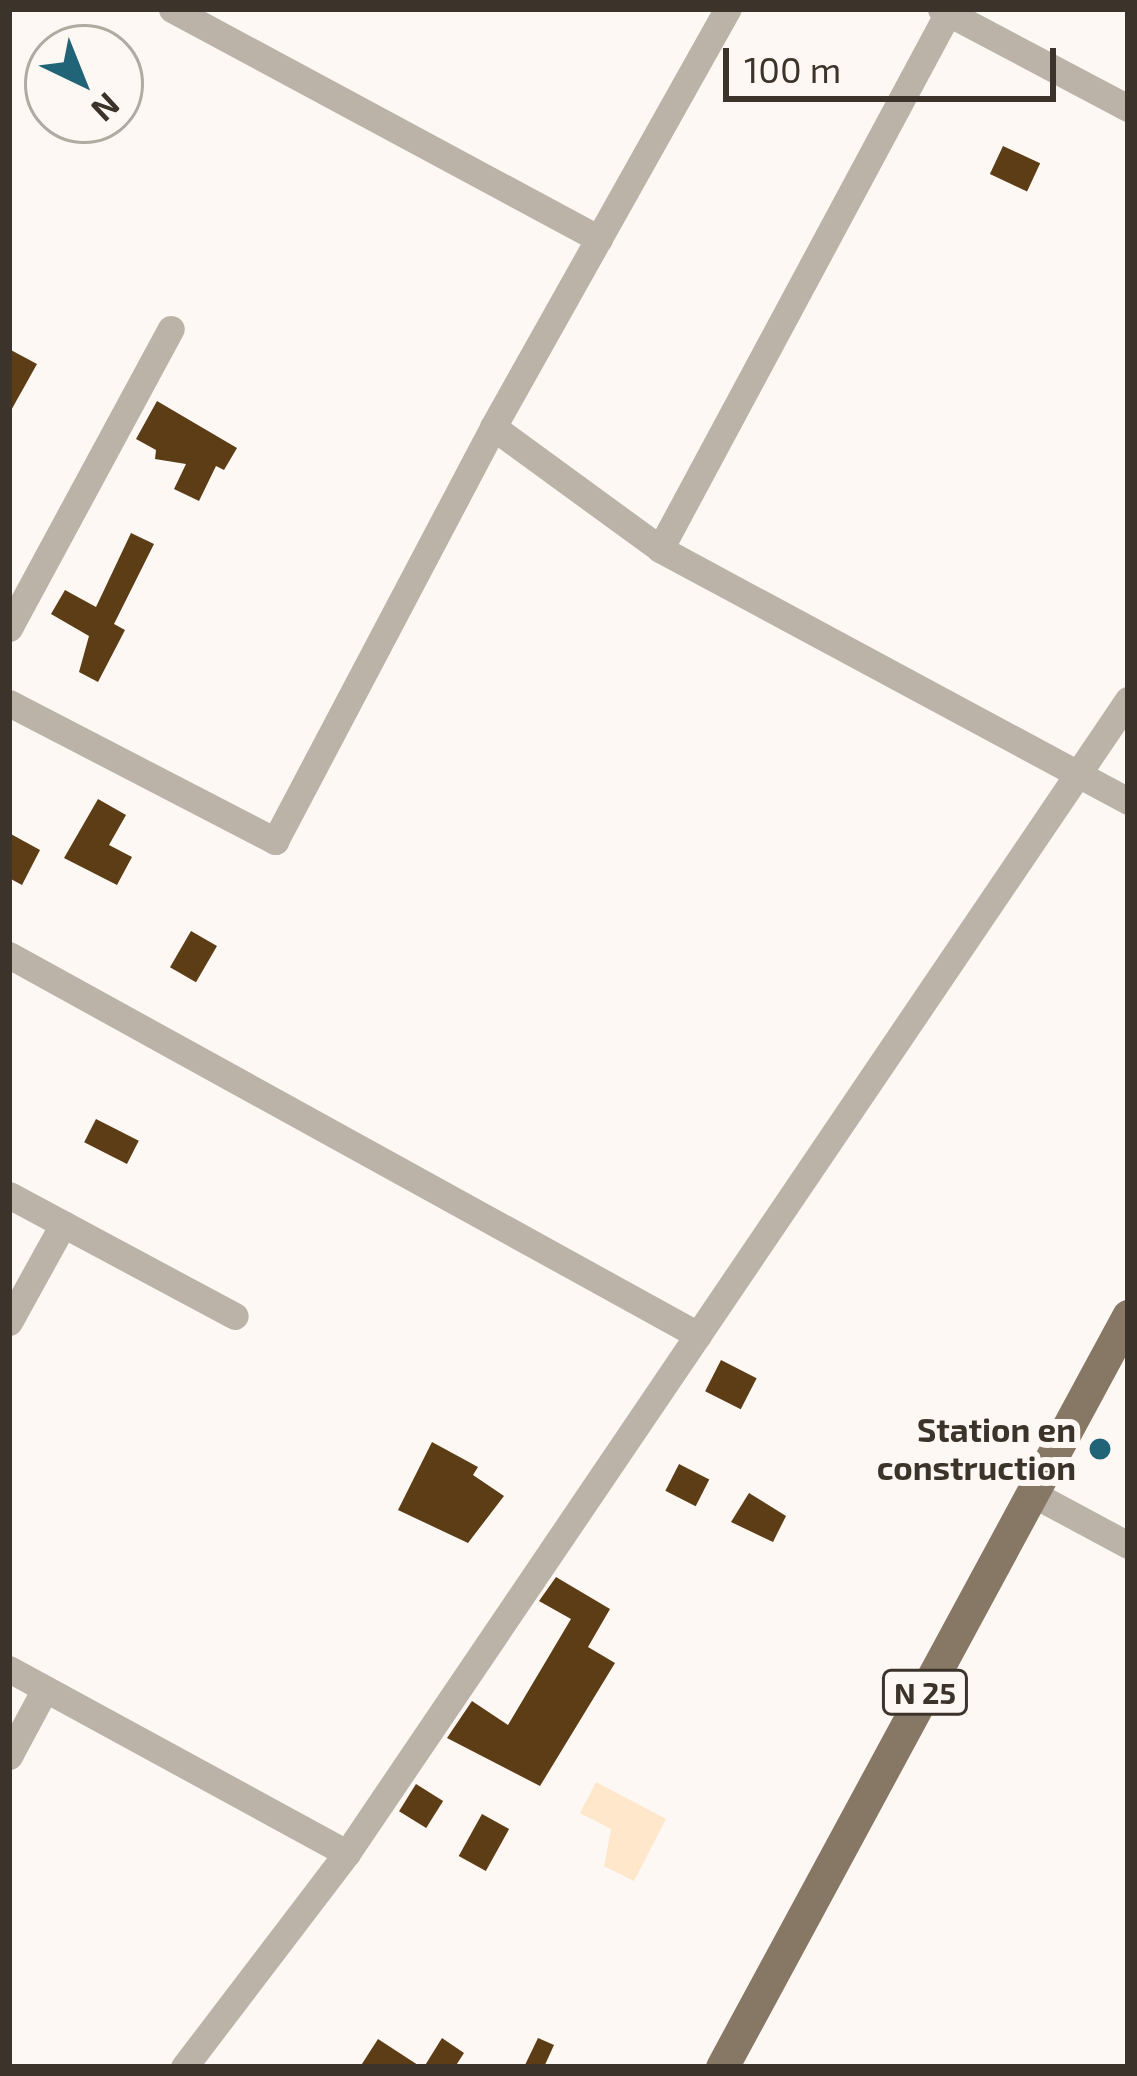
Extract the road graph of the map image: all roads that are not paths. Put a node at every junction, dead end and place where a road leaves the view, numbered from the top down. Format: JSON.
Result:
{"nodes":[{"id":1,"x":172,"y":9,"type":"edge"},
{"id":2,"x":728,"y":9,"type":"edge"},
{"id":3,"x":946,"y":10,"type":"edge"},
{"id":4,"x":1128,"y":108,"type":"edge"},
{"id":5,"x":599,"y":239,"type":"junction"},
{"id":6,"x":171,"y":329,"type":"dead end"},
{"id":7,"x":493,"y":427,"type":"junction"},
{"id":8,"x":660,"y":549,"type":"junction"},
{"id":9,"x":9,"y":628,"type":"edge"},
{"id":10,"x":1128,"y":700,"type":"edge"},
{"id":11,"x":9,"y":703,"type":"edge"},
{"id":12,"x":1077,"y":776,"type":"junction"},
{"id":13,"x":1128,"y":801,"type":"edge"},
{"id":14,"x":9,"y":955,"type":"edge"},
{"id":15,"x":9,"y":1195,"type":"edge"},
{"id":16,"x":63,"y":1224,"type":"junction"},
{"id":17,"x":235,"y":1316,"type":"dead end"},
{"id":18,"x":1128,"y":1316,"type":"edge"},
{"id":19,"x":9,"y":1322,"type":"edge"},
{"id":20,"x":698,"y":1335,"type":"junction"},
{"id":21,"x":1033,"y":1494,"type":"junction"},
{"id":22,"x":1128,"y":1545,"type":"edge"},
{"id":23,"x":9,"y":1669,"type":"edge"},
{"id":24,"x":45,"y":1689,"type":"junction"},
{"id":25,"x":9,"y":1756,"type":"edge"},
{"id":26,"x":347,"y":1853,"type":"junction"},
{"id":27,"x":184,"y":2067,"type":"edge"},
{"id":28,"x":722,"y":2067,"type":"edge"}],
"edges":[{"from":1,"to":5,"type":"street"},
{"from":2,"to":5,"type":"street"},
{"from":3,"to":4,"type":"street"},
{"from":3,"to":8,"type":"street"},
{"from":5,"to":7,"type":"street"},
{"from":6,"to":9,"type":"street"},
{"from":7,"to":8,"type":"street"},
{"from":7,"to":11,"type":"street"},
{"from":8,"to":12,"type":"street"},
{"from":10,"to":12,"type":"street"},
{"from":12,"to":13,"type":"street"},
{"from":12,"to":20,"type":"street"},
{"from":14,"to":20,"type":"street"},
{"from":15,"to":16,"type":"street"},
{"from":16,"to":17,"type":"street"},
{"from":16,"to":19,"type":"street"},
{"from":18,"to":21,"type":"main road","number":"N 25"},
{"from":20,"to":26,"type":"street"},
{"from":21,"to":22,"type":"street"},
{"from":21,"to":28,"type":"main road","number":"N 25"},
{"from":23,"to":24,"type":"street"},
{"from":24,"to":25,"type":"street"},
{"from":24,"to":26,"type":"street"},
{"from":26,"to":27,"type":"street"}]}
